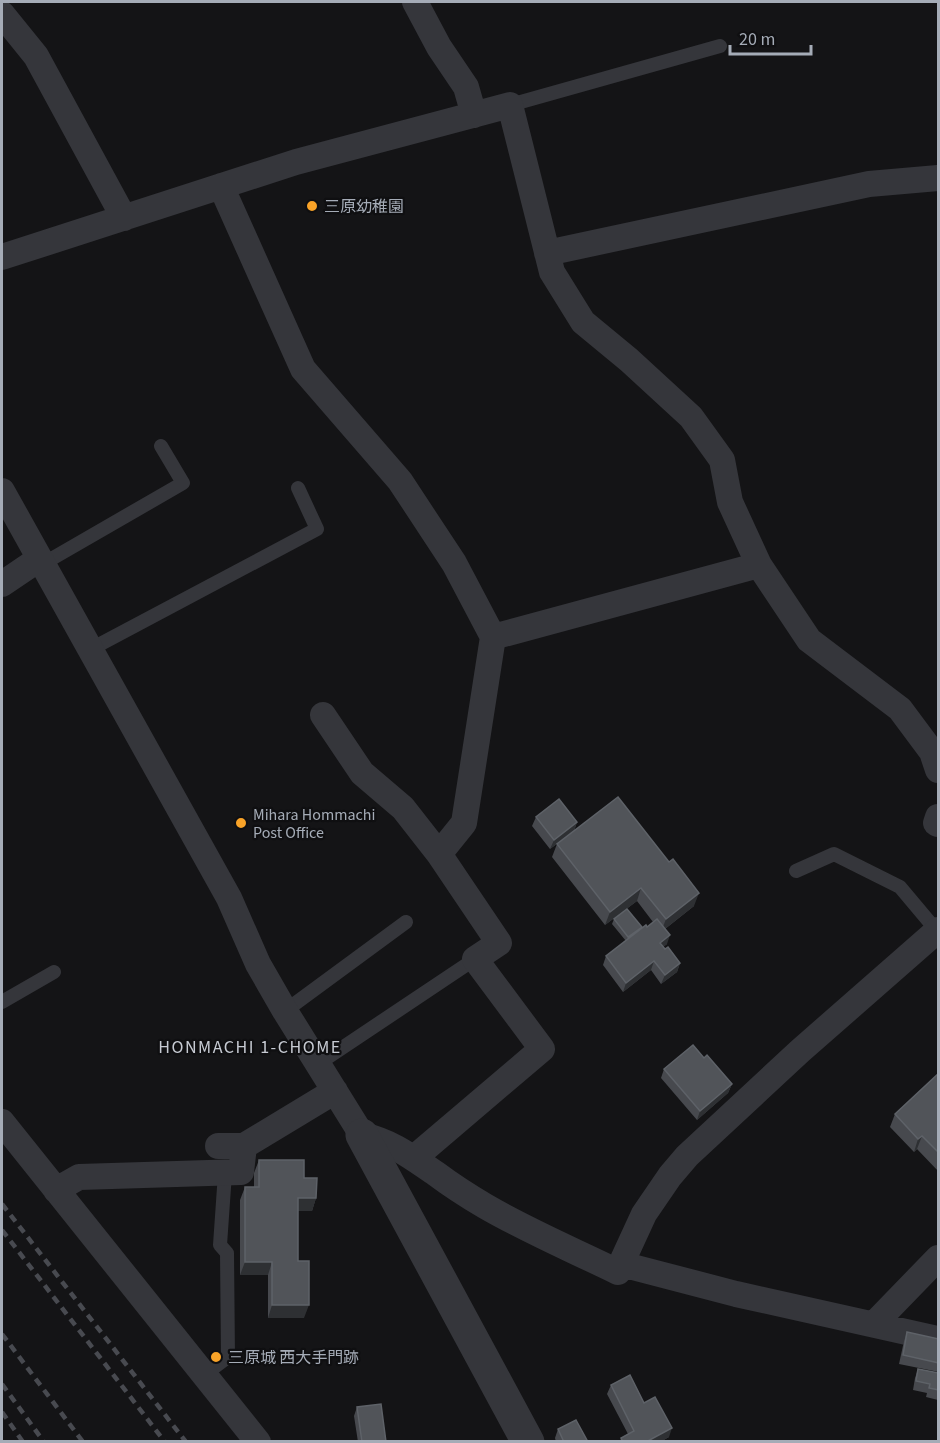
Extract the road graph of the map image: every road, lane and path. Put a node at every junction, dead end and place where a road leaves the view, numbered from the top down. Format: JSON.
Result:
{"nodes":[{"id":1,"x":415,"y":2,"type":"edge"},
{"id":2,"x":2,"y":14,"type":"edge"},
{"id":3,"x":720,"y":46,"type":"dead end"},
{"id":4,"x":510,"y":105,"type":"junction"},
{"id":5,"x":474,"y":115,"type":"junction"},
{"id":6,"x":939,"y":178,"type":"edge"},
{"id":7,"x":221,"y":186,"type":"junction"},
{"id":8,"x":124,"y":218,"type":"junction"},
{"id":9,"x":547,"y":253,"type":"junction"},
{"id":10,"x":2,"y":257,"type":"edge"},
{"id":11,"x":161,"y":446,"type":"dead end"},
{"id":12,"x":298,"y":488,"type":"dead end"},
{"id":13,"x":2,"y":491,"type":"edge"},
{"id":14,"x":39,"y":559,"type":"junction"},
{"id":15,"x":759,"y":565,"type":"junction"},
{"id":16,"x":2,"y":584,"type":"edge"},
{"id":17,"x":493,"y":636,"type":"junction"},
{"id":18,"x":91,"y":649,"type":"junction"},
{"id":19,"x":323,"y":715,"type":"dead end"},
{"id":20,"x":939,"y":770,"type":"edge"},
{"id":21,"x":939,"y":817,"type":"edge"},
{"id":22,"x":939,"y":824,"type":"edge"},
{"id":23,"x":439,"y":854,"type":"junction"},
{"id":24,"x":796,"y":871,"type":"dead end"},
{"id":25,"x":406,"y":922,"type":"dead end"},
{"id":26,"x":938,"y":931,"type":"edge"},
{"id":27,"x":475,"y":959,"type":"junction"},
{"id":28,"x":54,"y":972,"type":"dead end"},
{"id":29,"x":2,"y":1002,"type":"edge"},
{"id":30,"x":285,"y":1011,"type":"junction"},
{"id":31,"x":318,"y":1064,"type":"junction"},
{"id":32,"x":335,"y":1091,"type":"junction"},
{"id":33,"x":2,"y":1122,"type":"edge"},
{"id":34,"x":362,"y":1135,"type":"junction"},
{"id":35,"x":218,"y":1146,"type":"dead end"},
{"id":36,"x":244,"y":1146,"type":"junction"},
{"id":37,"x":414,"y":1158,"type":"junction"},
{"id":38,"x":225,"y":1173,"type":"junction"},
{"id":39,"x":56,"y":1190,"type":"junction"},
{"id":40,"x":939,"y":1258,"type":"edge"},
{"id":41,"x":621,"y":1264,"type":"junction"},
{"id":42,"x":874,"y":1324,"type":"junction"},
{"id":43,"x":939,"y":1339,"type":"edge"},
{"id":44,"x":204,"y":1375,"type":"junction"},
{"id":45,"x":258,"y":1442,"type":"edge"},
{"id":46,"x":528,"y":1442,"type":"edge"}],
"edges":[{"from":1,"to":5,"type":"street"},
{"from":2,"to":8,"type":"street"},
{"from":3,"to":4,"type":"lane"},
{"from":4,"to":5,"type":"street"},
{"from":4,"to":9,"type":"street"},
{"from":5,"to":7,"type":"street"},
{"from":6,"to":9,"type":"street"},
{"from":7,"to":8,"type":"street"},
{"from":7,"to":17,"type":"street"},
{"from":8,"to":10,"type":"street"},
{"from":9,"to":15,"type":"street"},
{"from":11,"to":14,"type":"lane"},
{"from":12,"to":18,"type":"lane"},
{"from":13,"to":14,"type":"street"},
{"from":14,"to":16,"type":"street"},
{"from":14,"to":18,"type":"street"},
{"from":15,"to":17,"type":"street"},
{"from":15,"to":20,"type":"street"},
{"from":17,"to":23,"type":"street"},
{"from":18,"to":30,"type":"street"},
{"from":19,"to":23,"type":"street"},
{"from":21,"to":22,"type":"street"},
{"from":23,"to":27,"type":"street"},
{"from":24,"to":26,"type":"lane"},
{"from":25,"to":30,"type":"lane"},
{"from":26,"to":41,"type":"street"},
{"from":27,"to":31,"type":"lane"},
{"from":27,"to":37,"type":"street"},
{"from":28,"to":29,"type":"lane"},
{"from":30,"to":31,"type":"street"},
{"from":31,"to":32,"type":"street"},
{"from":32,"to":34,"type":"street"},
{"from":32,"to":36,"type":"street"},
{"from":33,"to":39,"type":"street"},
{"from":34,"to":37,"type":"street"},
{"from":34,"to":46,"type":"street"},
{"from":35,"to":36,"type":"street"},
{"from":36,"to":38,"type":"street"},
{"from":37,"to":41,"type":"street"},
{"from":38,"to":39,"type":"street"},
{"from":38,"to":44,"type":"lane"},
{"from":39,"to":44,"type":"street"},
{"from":40,"to":42,"type":"street"},
{"from":41,"to":42,"type":"street"},
{"from":42,"to":43,"type":"street"},
{"from":44,"to":45,"type":"street"}]}
